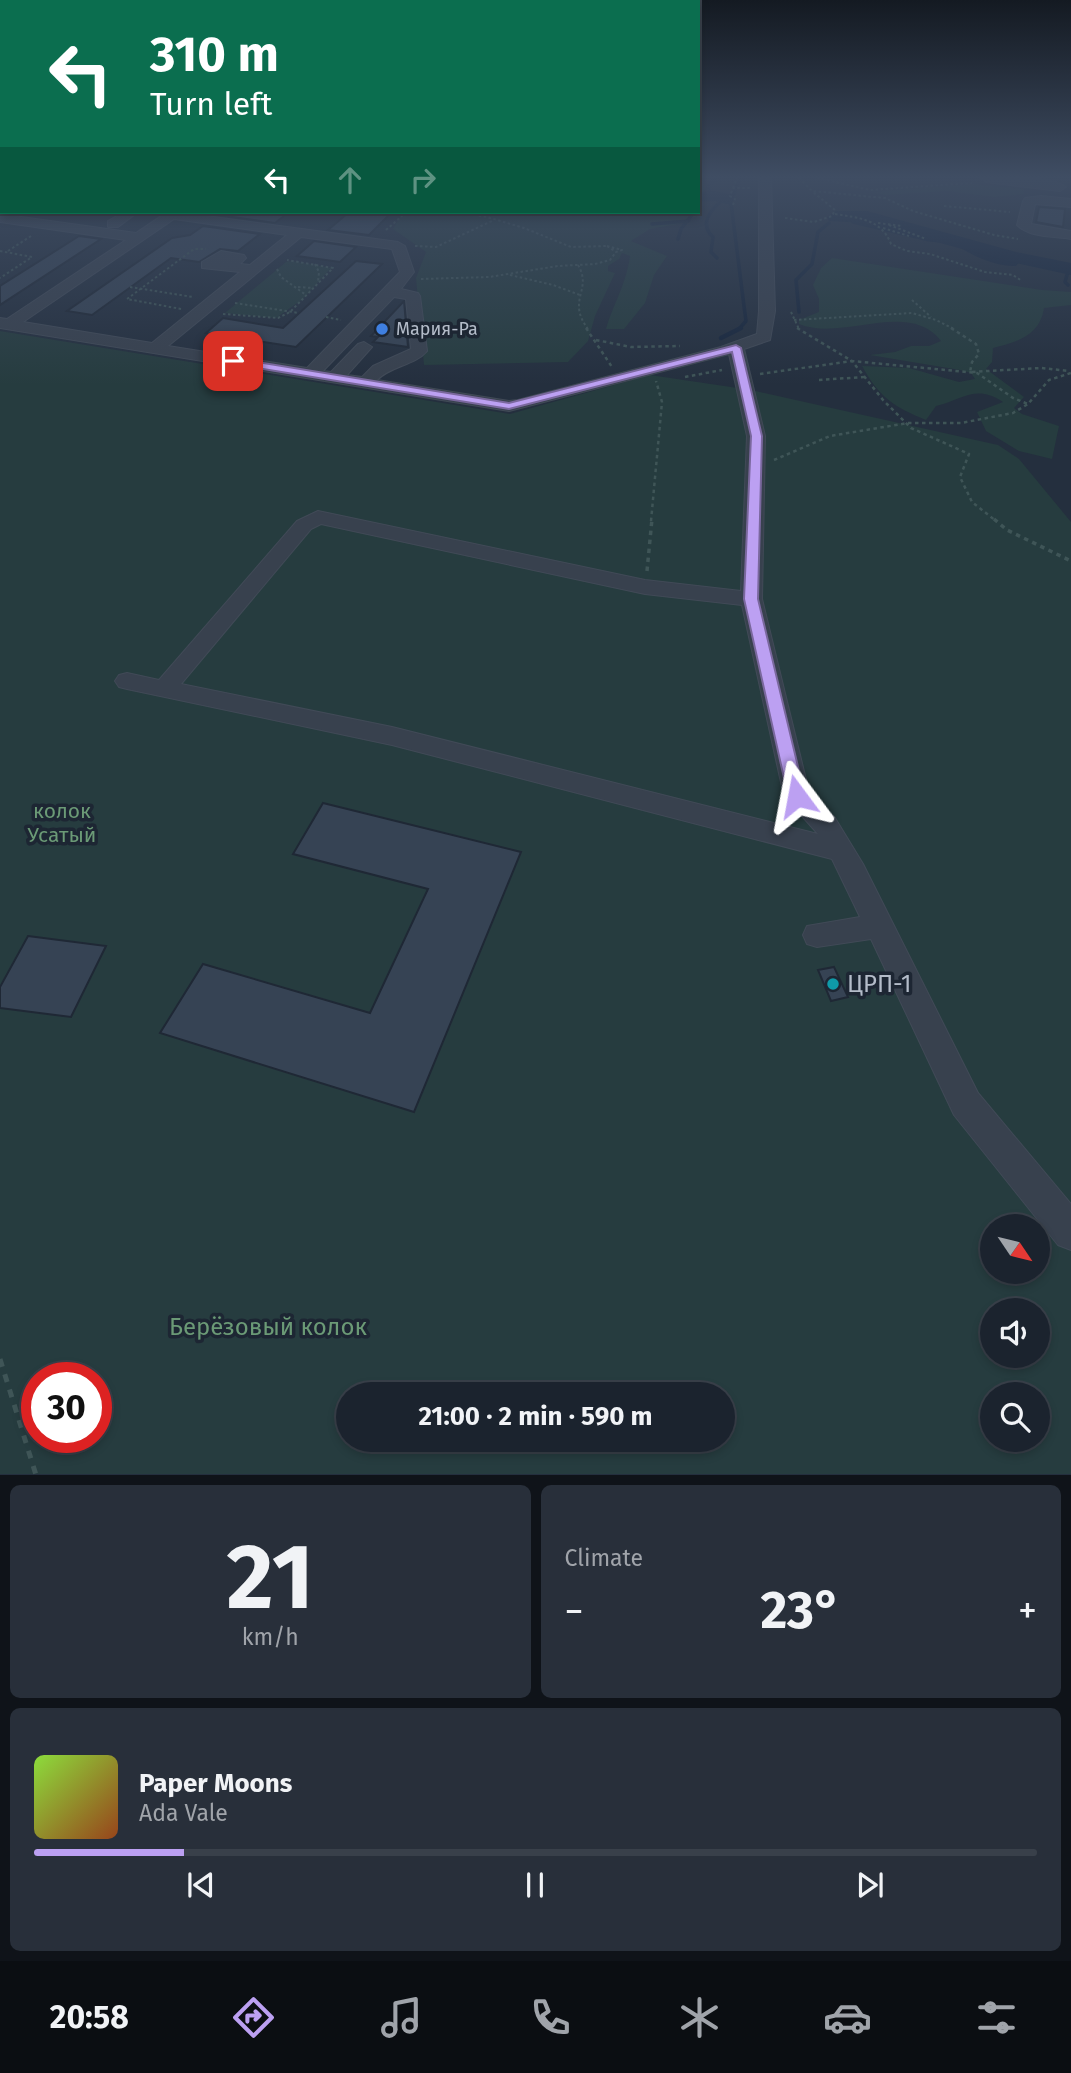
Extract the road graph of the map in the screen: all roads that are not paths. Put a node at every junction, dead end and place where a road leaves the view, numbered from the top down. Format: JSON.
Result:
{"nodes":[{"id":1,"x":125,"y":247,"type":"edge"},
{"id":2,"x":281,"y":247,"type":"edge"},
{"id":3,"x":398,"y":247,"type":"edge"},
{"id":4,"x":765,"y":247,"type":"edge"},
{"id":5,"x":230,"y":265,"type":"dead end"},
{"id":6,"x":253,"y":269,"type":"junction"},
{"id":7,"x":391,"y":292,"type":"junction"},
{"id":8,"x":5,"y":323,"type":"edge"},
{"id":9,"x":364,"y":347,"type":"dead end"},
{"id":10,"x":155,"y":348,"type":"junction"},
{"id":11,"x":736,"y":348,"type":"junction"},
{"id":12,"x":311,"y":374,"type":"junction"},
{"id":13,"x":335,"y":378,"type":"junction"},
{"id":14,"x":366,"y":383,"type":"junction"},
{"id":15,"x":751,"y":599,"type":"junction"},
{"id":16,"x":127,"y":681,"type":"dead end"},
{"id":17,"x":164,"y":688,"type":"junction"},
{"id":18,"x":841,"y":851,"type":"junction"},
{"id":19,"x":881,"y":926,"type":"junction"},
{"id":20,"x":817,"y":934,"type":"dead end"},
{"id":21,"x":1071,"y":1232,"type":"edge"}],
"edges":[{"from":1,"to":8,"type":"street"},
{"from":2,"to":6,"type":"street"},
{"from":3,"to":7,"type":"street"},
{"from":4,"to":11,"type":"street"},
{"from":5,"to":6,"type":"street"},
{"from":6,"to":10,"type":"street"},
{"from":7,"to":12,"type":"street"},
{"from":7,"to":14,"type":"street"},
{"from":8,"to":10,"type":"street"},
{"from":9,"to":13,"type":"street"},
{"from":10,"to":12,"type":"street"},
{"from":11,"to":14,"type":"street"},
{"from":11,"to":15,"type":"street"},
{"from":12,"to":13,"type":"street"},
{"from":13,"to":14,"type":"street"},
{"from":15,"to":17,"type":"street"},
{"from":15,"to":18,"type":"street"},
{"from":16,"to":17,"type":"street"},
{"from":17,"to":18,"type":"street"},
{"from":18,"to":19,"type":"street"},
{"from":19,"to":20,"type":"street"},
{"from":19,"to":21,"type":"street"}]}
